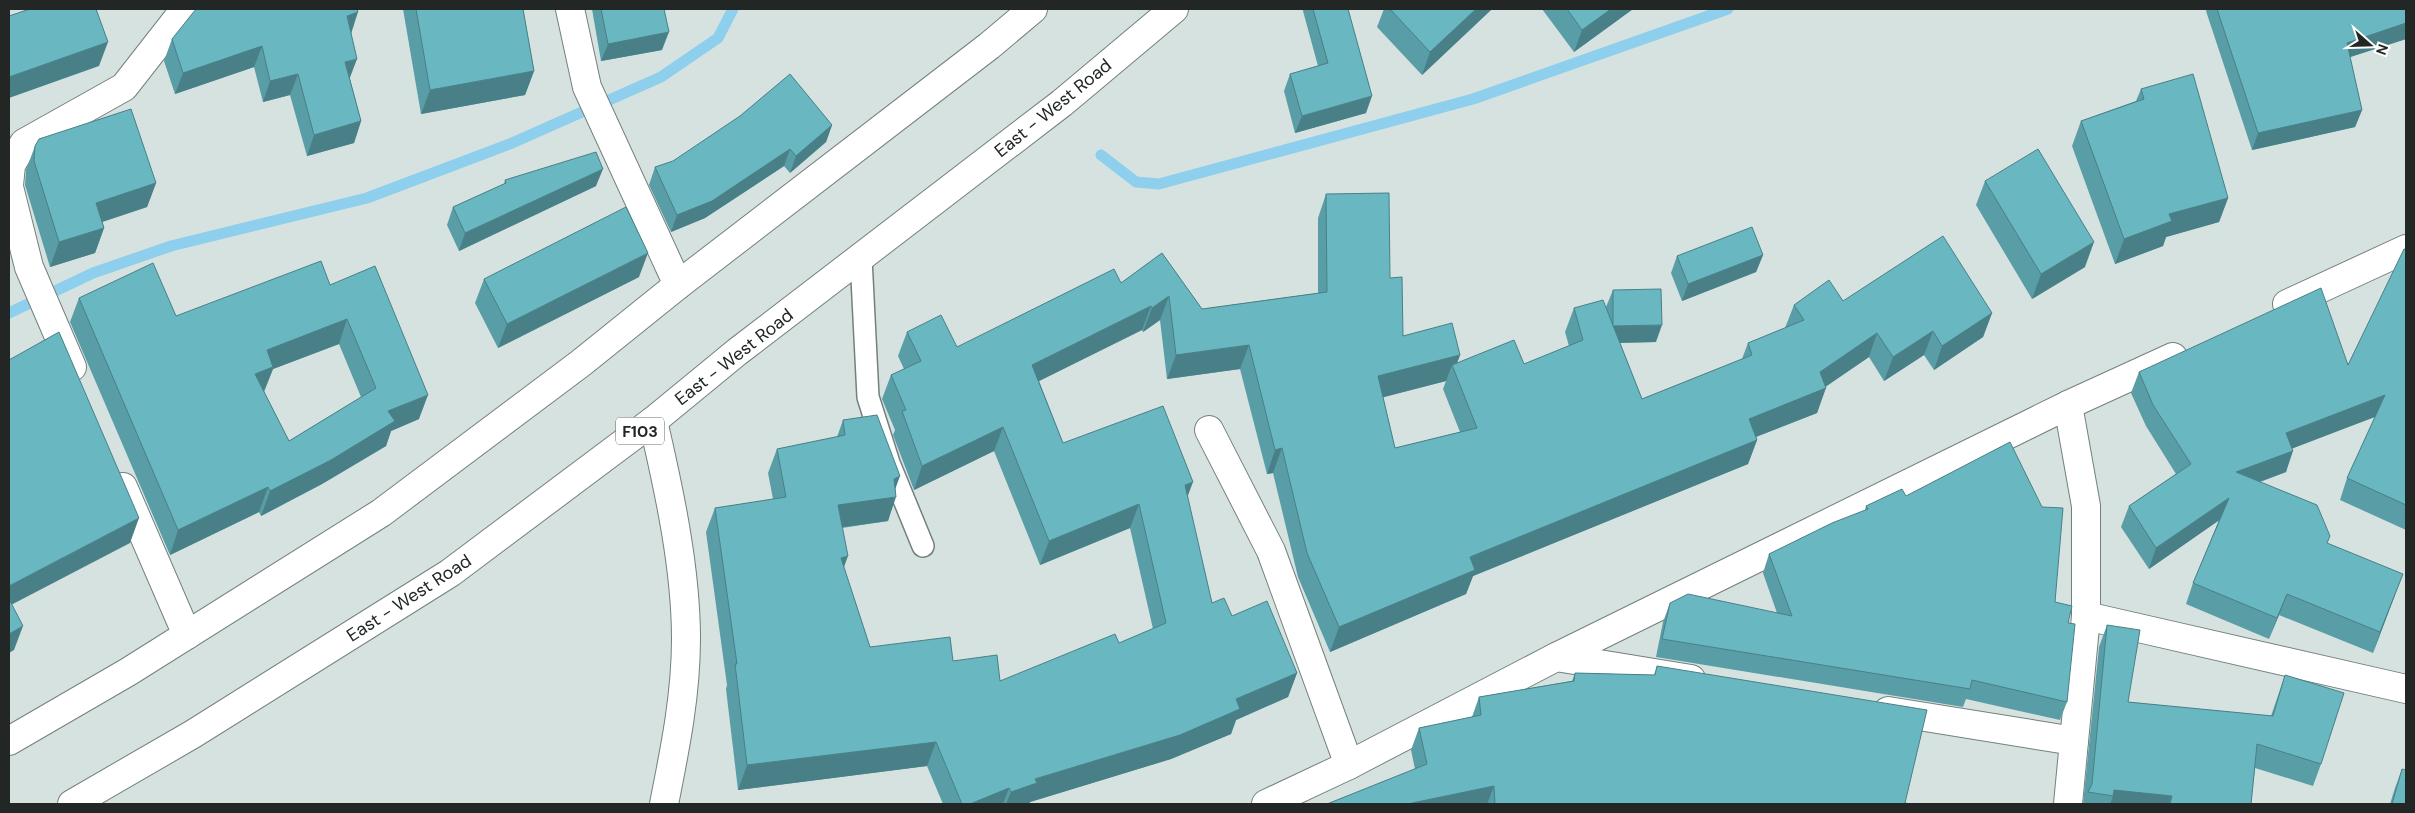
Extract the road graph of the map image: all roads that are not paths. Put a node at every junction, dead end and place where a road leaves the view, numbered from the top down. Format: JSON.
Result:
{"nodes":[{"id":1,"x":185,"y":9,"type":"edge"},
{"id":2,"x":570,"y":9,"type":"edge"},
{"id":3,"x":1033,"y":9,"type":"edge"},
{"id":4,"x":1174,"y":9,"type":"edge"},
{"id":5,"x":9,"y":186,"type":"edge"},
{"id":6,"x":2406,"y":249,"type":"edge"},
{"id":7,"x":861,"y":258,"type":"junction"},
{"id":8,"x":678,"y":285,"type":"junction"},
{"id":9,"x":2264,"y":315,"type":"edge"},
{"id":10,"x":2192,"y":348,"type":"edge"},
{"id":11,"x":84,"y":394,"type":"edge"},
{"id":12,"x":2068,"y":405,"type":"junction"},
{"id":13,"x":653,"y":421,"type":"junction"},
{"id":14,"x":1209,"y":430,"type":"dead end"},
{"id":15,"x":114,"y":465,"type":"edge"},
{"id":16,"x":923,"y":546,"type":"dead end"},
{"id":17,"x":2086,"y":616,"type":"junction"},
{"id":18,"x":187,"y":635,"type":"junction"},
{"id":19,"x":1556,"y":657,"type":"junction"},
{"id":20,"x":1712,"y":682,"type":"edge"},
{"id":21,"x":2406,"y":689,"type":"edge"},
{"id":22,"x":1859,"y":706,"type":"edge"},
{"id":23,"x":9,"y":741,"type":"edge"},
{"id":24,"x":2074,"y":741,"type":"junction"},
{"id":25,"x":1349,"y":765,"type":"junction"},
{"id":26,"x":72,"y":804,"type":"edge"},
{"id":27,"x":664,"y":804,"type":"edge"},
{"id":28,"x":1266,"y":804,"type":"edge"},
{"id":29,"x":2068,"y":804,"type":"edge"}],
"edges":[{"from":1,"to":5,"type":"street"},
{"from":2,"to":8,"type":"street"},
{"from":3,"to":8,"type":"street"},
{"from":4,"to":7,"type":"street","name":"East - West Road","number":"F103"},
{"from":5,"to":11,"type":"street"},
{"from":6,"to":9,"type":"street"},
{"from":7,"to":13,"type":"street","name":"East - West Road","number":"F103"},
{"from":7,"to":16,"type":"lane"},
{"from":8,"to":18,"type":"street"},
{"from":10,"to":12,"type":"street"},
{"from":12,"to":17,"type":"street"},
{"from":12,"to":19,"type":"street"},
{"from":13,"to":26,"type":"street","name":"East - West Road","number":"F103"},
{"from":13,"to":27,"type":"street"},
{"from":14,"to":25,"type":"street"},
{"from":15,"to":18,"type":"street"},
{"from":17,"to":21,"type":"street"},
{"from":17,"to":24,"type":"street"},
{"from":18,"to":23,"type":"street"},
{"from":19,"to":20,"type":"street"},
{"from":19,"to":25,"type":"street"},
{"from":22,"to":24,"type":"street"},
{"from":24,"to":29,"type":"street"},
{"from":25,"to":28,"type":"street"}]}
